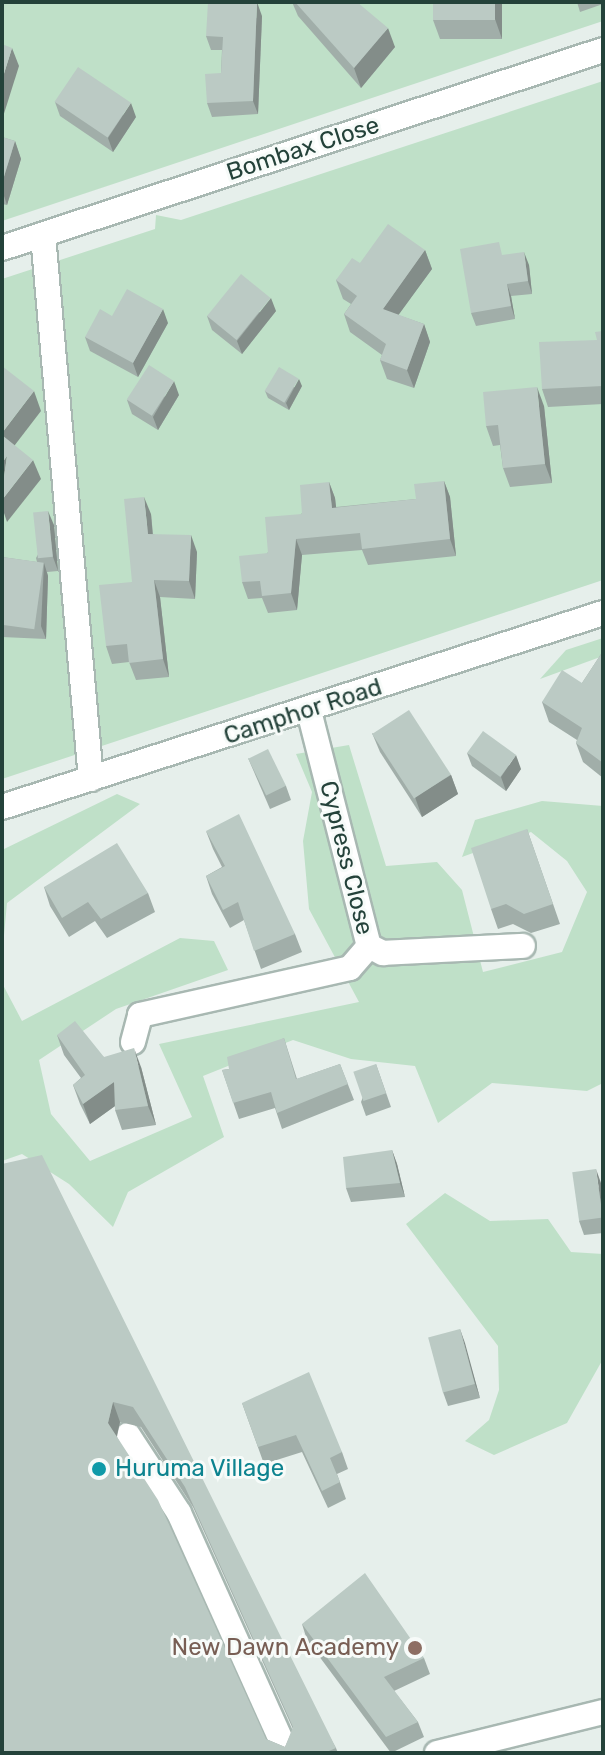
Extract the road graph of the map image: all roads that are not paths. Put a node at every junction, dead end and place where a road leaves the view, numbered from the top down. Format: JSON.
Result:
{"nodes":[{"id":1,"x":603,"y":50,"type":"edge"},
{"id":2,"x":43,"y":235,"type":"junction"},
{"id":3,"x":2,"y":248,"type":"edge"},
{"id":4,"x":603,"y":613,"type":"edge"},
{"id":5,"x":309,"y":711,"type":"junction"},
{"id":6,"x":91,"y":779,"type":"junction"},
{"id":7,"x":2,"y":807,"type":"edge"},
{"id":8,"x":369,"y":946,"type":"junction"},
{"id":9,"x":523,"y":946,"type":"dead end"},
{"id":10,"x":133,"y":1042,"type":"dead end"},
{"id":11,"x":128,"y":1435,"type":"dead end"},
{"id":12,"x":603,"y":1712,"type":"edge"},
{"id":13,"x":287,"y":1753,"type":"edge"},
{"id":14,"x":437,"y":1753,"type":"edge"}],
"edges":[{"from":1,"to":2,"type":"street","name":"Bombax Close"},
{"from":2,"to":3,"type":"street","name":"Bombax Close"},
{"from":2,"to":6,"type":"street"},
{"from":4,"to":5,"type":"street","name":"Camphor Road"},
{"from":5,"to":6,"type":"street","name":"Camphor Road"},
{"from":5,"to":8,"type":"street","name":"Cypress Close"},
{"from":6,"to":7,"type":"street","name":"Camphor Road"},
{"from":8,"to":9,"type":"street","name":"Cypress Close"},
{"from":8,"to":10,"type":"street"},
{"from":11,"to":13,"type":"street"},
{"from":12,"to":14,"type":"street"}]}
